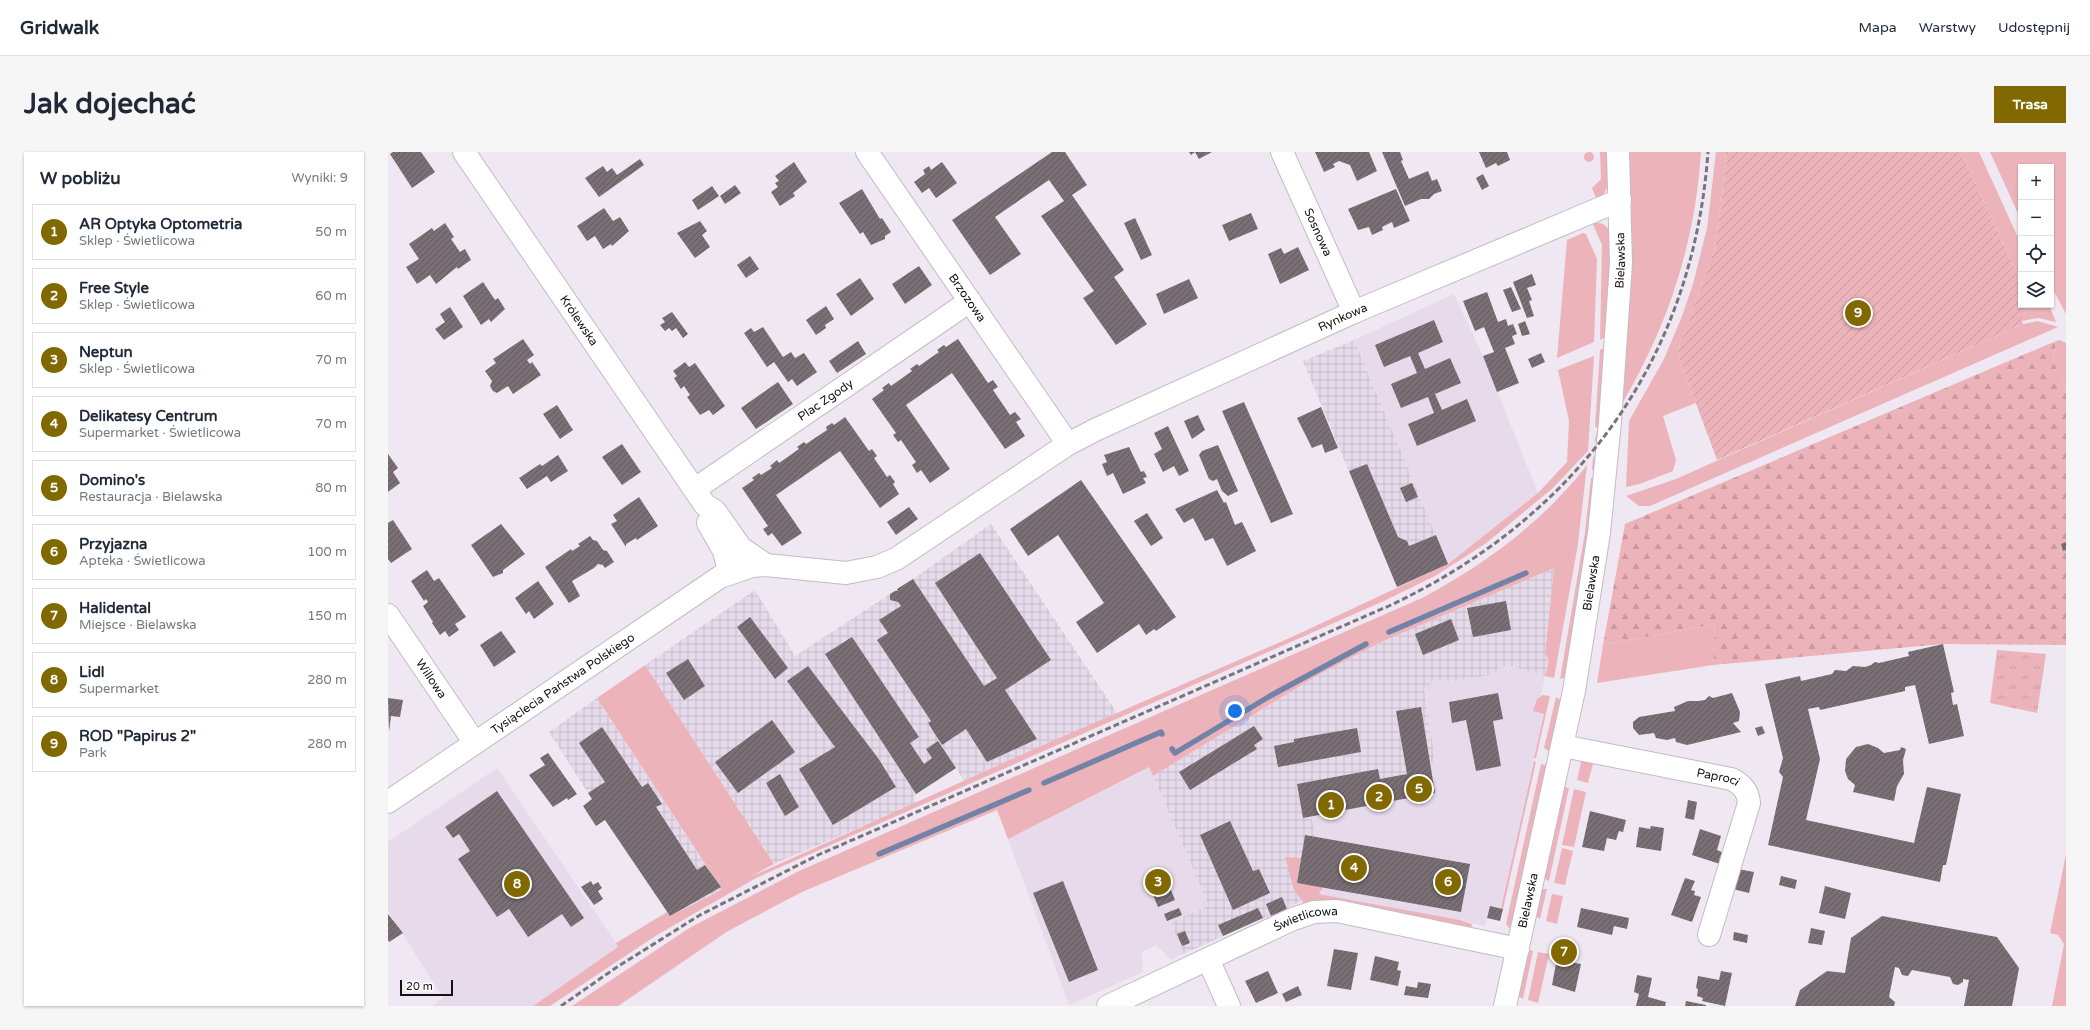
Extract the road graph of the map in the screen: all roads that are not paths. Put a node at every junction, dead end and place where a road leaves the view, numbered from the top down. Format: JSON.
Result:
{"nodes":[{"id":1,"x":464,"y":152,"type":"edge"},
{"id":2,"x":867,"y":152,"type":"edge"},
{"id":3,"x":1282,"y":152,"type":"edge"},
{"id":4,"x":1618,"y":152,"type":"edge"},
{"id":5,"x":1620,"y":200,"type":"junction"},
{"id":6,"x":970,"y":301,"type":"junction"},
{"id":7,"x":1354,"y":312,"type":"junction"},
{"id":8,"x":1068,"y":444,"type":"junction"},
{"id":9,"x":700,"y":497,"type":"junction"},
{"id":10,"x":766,"y":565,"type":"junction"},
{"id":11,"x":734,"y":571,"type":"junction"},
{"id":12,"x":388,"y":615,"type":"edge"},
{"id":13,"x":475,"y":743,"type":"junction"},
{"id":14,"x":1563,"y":746,"type":"junction"},
{"id":15,"x":388,"y":802,"type":"edge"},
{"id":16,"x":1709,"y":935,"type":"dead end"},
{"id":17,"x":1518,"y":948,"type":"junction"},
{"id":18,"x":1208,"y":959,"type":"junction"},
{"id":19,"x":1108,"y":1006,"type":"edge"},
{"id":20,"x":1230,"y":1006,"type":"edge"},
{"id":21,"x":1505,"y":1006,"type":"edge"}],
"edges":[{"from":1,"to":9,"type":"street","name":"Królewska"},
{"from":2,"to":6,"type":"street","name":"Brzozowa"},
{"from":3,"to":7,"type":"street","name":"Sosnowa"},
{"from":4,"to":5,"type":"street","name":"Bielawska"},
{"from":5,"to":7,"type":"street","name":"Rynkowa"},
{"from":5,"to":14,"type":"street","name":"Bielawska"},
{"from":6,"to":8,"type":"street","name":"Brzozowa"},
{"from":6,"to":9,"type":"street","name":"Plac Zgody"},
{"from":7,"to":8,"type":"street","name":"Rynkowa"},
{"from":8,"to":10,"type":"street"},
{"from":9,"to":10,"type":"street"},
{"from":9,"to":11,"type":"street"},
{"from":10,"to":11,"type":"street"},
{"from":11,"to":13,"type":"street","name":"Tysiąclecia Państwa Polskiego"},
{"from":12,"to":13,"type":"street","name":"Willowa"},
{"from":13,"to":15,"type":"street","name":"Tysiąclecia Państwa Polskiego"},
{"from":14,"to":16,"type":"street","name":"Paproci"},
{"from":14,"to":17,"type":"street","name":"Bielawska"},
{"from":17,"to":18,"type":"street","name":"Świetlicowa"},
{"from":17,"to":21,"type":"street","name":"Bielawska"},
{"from":18,"to":19,"type":"street","name":"Świetlicowa"},
{"from":18,"to":20,"type":"street"}]}
